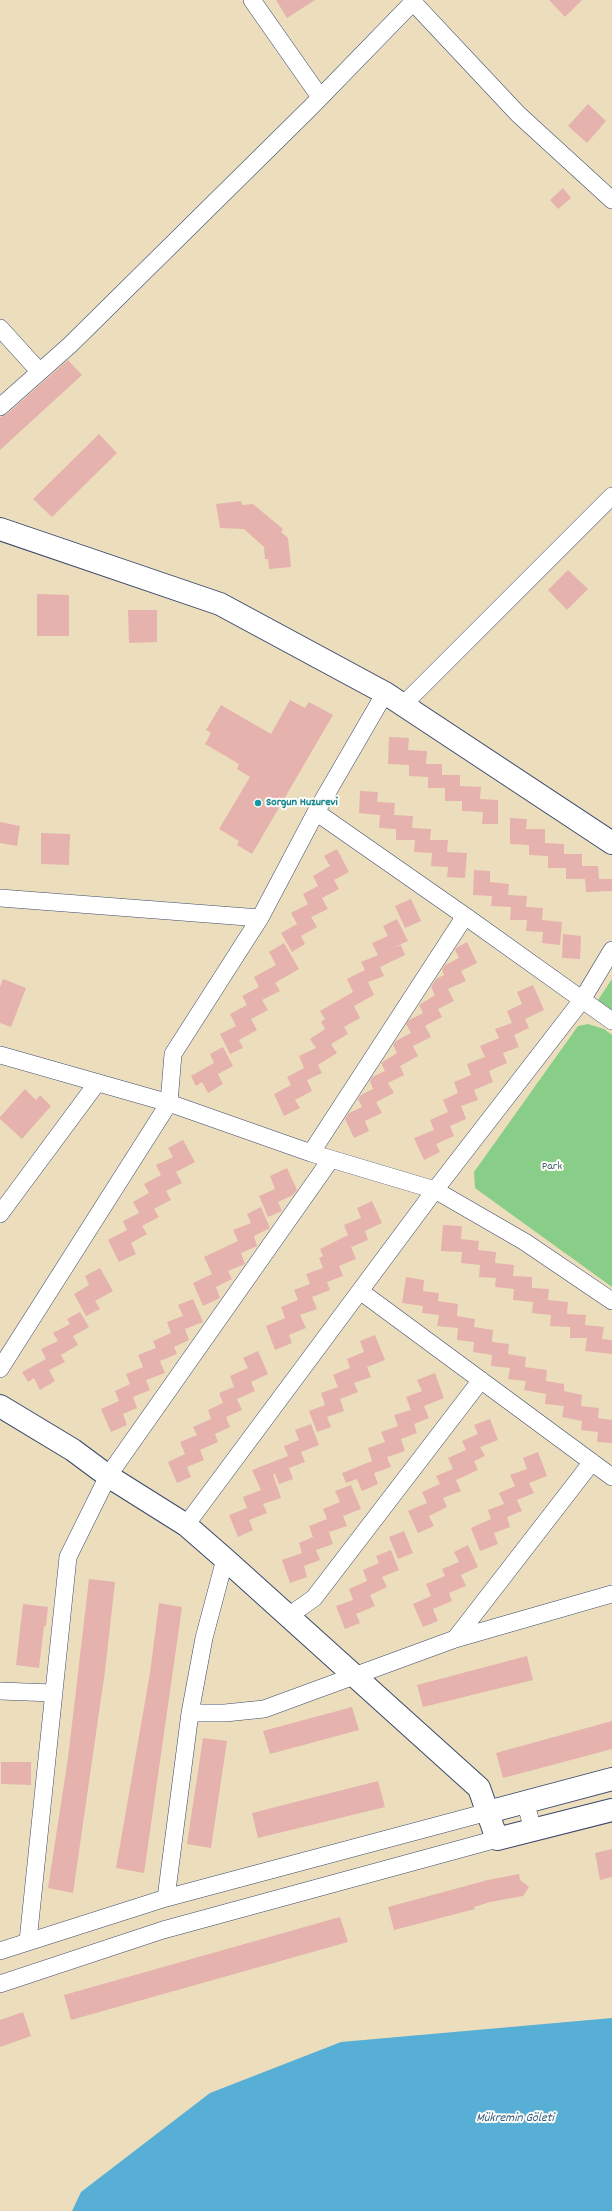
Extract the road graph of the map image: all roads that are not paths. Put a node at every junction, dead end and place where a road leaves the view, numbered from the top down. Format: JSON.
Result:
{"nodes":[{"id":1,"x":252,"y":0,"type":"edge"},
{"id":2,"x":413,"y":1,"type":"edge"},
{"id":3,"x":320,"y":97,"type":"junction"},
{"id":4,"x":612,"y":200,"type":"edge"},
{"id":5,"x":0,"y":328,"type":"edge"},
{"id":6,"x":39,"y":371,"type":"junction"},
{"id":7,"x":0,"y":407,"type":"edge"},
{"id":8,"x":612,"y":496,"type":"edge"},
{"id":9,"x":0,"y":529,"type":"edge"},
{"id":10,"x":385,"y":693,"type":"junction"},
{"id":11,"x":403,"y":705,"type":"junction"},
{"id":12,"x":316,"y":812,"type":"junction"},
{"id":13,"x":612,"y":842,"type":"edge"},
{"id":14,"x":0,"y":898,"type":"edge"},
{"id":15,"x":465,"y":916,"type":"junction"},
{"id":16,"x":260,"y":918,"type":"junction"},
{"id":17,"x":612,"y":950,"type":"edge"},
{"id":18,"x":582,"y":1000,"type":"junction"},
{"id":19,"x":612,"y":1021,"type":"edge"},
{"id":20,"x":0,"y":1055,"type":"edge"},
{"id":21,"x":97,"y":1083,"type":"junction"},
{"id":22,"x":169,"y":1103,"type":"junction"},
{"id":23,"x":311,"y":1153,"type":"junction"},
{"id":24,"x":331,"y":1159,"type":"junction"},
{"id":25,"x":435,"y":1190,"type":"junction"},
{"id":26,"x":0,"y":1214,"type":"edge"},
{"id":27,"x":360,"y":1291,"type":"junction"},
{"id":28,"x":612,"y":1301,"type":"edge"},
{"id":29,"x":0,"y":1369,"type":"edge"},
{"id":30,"x":481,"y":1380,"type":"junction"},
{"id":31,"x":0,"y":1406,"type":"edge"},
{"id":32,"x":592,"y":1462,"type":"junction"},
{"id":33,"x":108,"y":1476,"type":"junction"},
{"id":34,"x":612,"y":1477,"type":"edge"},
{"id":35,"x":186,"y":1525,"type":"junction"},
{"id":36,"x":226,"y":1559,"type":"junction"},
{"id":37,"x":612,"y":1594,"type":"edge"},
{"id":38,"x":290,"y":1615,"type":"junction"},
{"id":39,"x":456,"y":1639,"type":"junction"},
{"id":40,"x":353,"y":1675,"type":"junction"},
{"id":41,"x":0,"y":1692,"type":"edge"},
{"id":42,"x":53,"y":1693,"type":"junction"},
{"id":43,"x":190,"y":1713,"type":"junction"},
{"id":44,"x":612,"y":1779,"type":"edge"},
{"id":45,"x":525,"y":1802,"type":"junction"},
{"id":46,"x":612,"y":1810,"type":"edge"},
{"id":47,"x":488,"y":1812,"type":"junction"},
{"id":48,"x":533,"y":1830,"type":"junction"},
{"id":49,"x":497,"y":1839,"type":"junction"},
{"id":50,"x":166,"y":1898,"type":"junction"},
{"id":51,"x":28,"y":1941,"type":"junction"},
{"id":52,"x":0,"y":1951,"type":"edge"},
{"id":53,"x":0,"y":1984,"type":"edge"}],
"edges":[{"from":1,"to":3,"type":"street"},
{"from":2,"to":3,"type":"street"},
{"from":2,"to":4,"type":"street"},
{"from":3,"to":6,"type":"street"},
{"from":5,"to":6,"type":"street"},
{"from":6,"to":7,"type":"street"},
{"from":8,"to":11,"type":"street"},
{"from":9,"to":10,"type":"street"},
{"from":10,"to":11,"type":"street"},
{"from":10,"to":12,"type":"street"},
{"from":11,"to":13,"type":"street"},
{"from":12,"to":15,"type":"street"},
{"from":12,"to":16,"type":"street"},
{"from":14,"to":16,"type":"street"},
{"from":15,"to":18,"type":"street"},
{"from":15,"to":23,"type":"street"},
{"from":16,"to":22,"type":"street"},
{"from":17,"to":18,"type":"street"},
{"from":18,"to":19,"type":"street"},
{"from":18,"to":25,"type":"street"},
{"from":20,"to":21,"type":"street"},
{"from":21,"to":22,"type":"street"},
{"from":21,"to":26,"type":"street"},
{"from":22,"to":23,"type":"street"},
{"from":22,"to":29,"type":"street"},
{"from":23,"to":24,"type":"street"},
{"from":24,"to":25,"type":"street"},
{"from":24,"to":33,"type":"street"},
{"from":25,"to":27,"type":"street"},
{"from":25,"to":28,"type":"street"},
{"from":27,"to":30,"type":"street"},
{"from":27,"to":35,"type":"street"},
{"from":30,"to":32,"type":"street"},
{"from":30,"to":38,"type":"street"},
{"from":31,"to":33,"type":"street"},
{"from":32,"to":34,"type":"street"},
{"from":32,"to":39,"type":"street"},
{"from":33,"to":35,"type":"street"},
{"from":33,"to":42,"type":"street"},
{"from":35,"to":36,"type":"street"},
{"from":36,"to":38,"type":"street"},
{"from":36,"to":43,"type":"street"},
{"from":37,"to":39,"type":"street"},
{"from":38,"to":40,"type":"street"},
{"from":39,"to":40,"type":"street"},
{"from":40,"to":43,"type":"street"},
{"from":40,"to":47,"type":"street"},
{"from":41,"to":42,"type":"street"},
{"from":42,"to":51,"type":"street"},
{"from":43,"to":50,"type":"street"},
{"from":44,"to":45,"type":"street"},
{"from":45,"to":47,"type":"street"},
{"from":45,"to":48,"type":"street"},
{"from":46,"to":48,"type":"street"},
{"from":47,"to":49,"type":"street"},
{"from":47,"to":50,"type":"street"},
{"from":48,"to":49,"type":"street"},
{"from":49,"to":53,"type":"street"},
{"from":50,"to":51,"type":"street"},
{"from":51,"to":52,"type":"street"}]}
